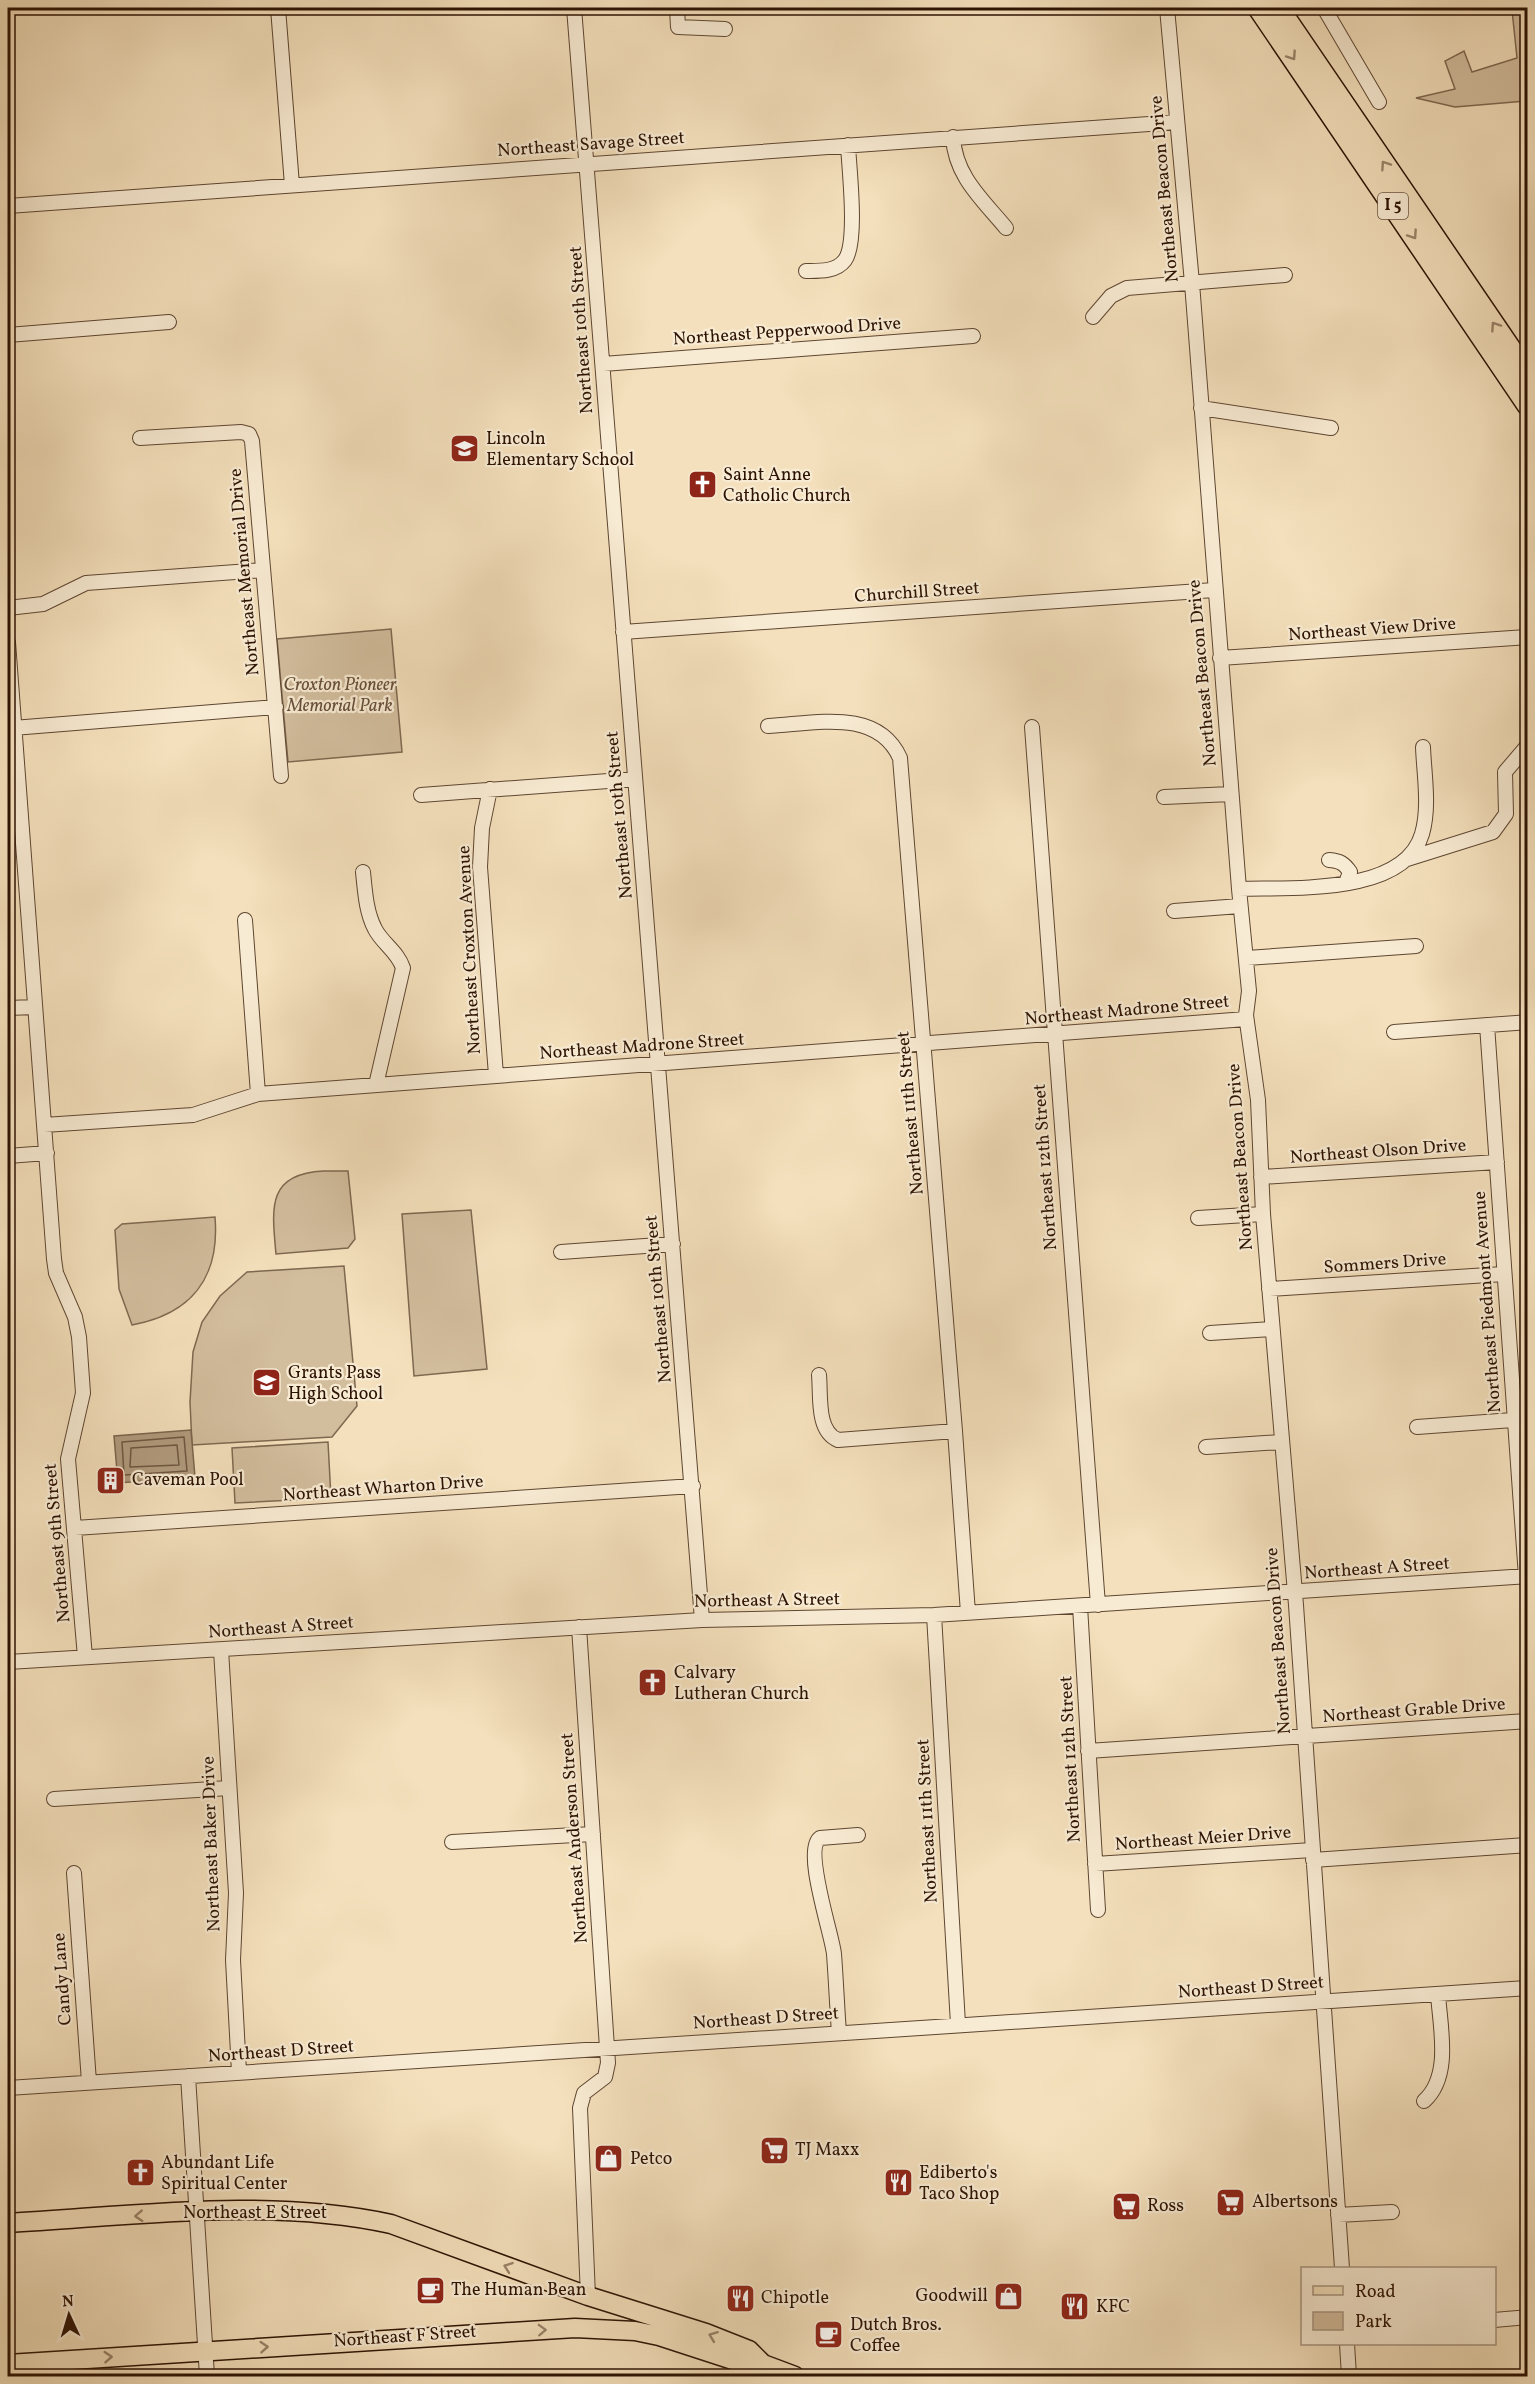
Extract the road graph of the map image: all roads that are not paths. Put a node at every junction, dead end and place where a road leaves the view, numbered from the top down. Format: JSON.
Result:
{"nodes":[{"id":1,"x":278,"y":8,"type":"edge"},
{"id":2,"x":574,"y":8,"type":"edge"},
{"id":3,"x":677,"y":8,"type":"edge"},
{"id":4,"x":1167,"y":8,"type":"edge"},
{"id":5,"x":1259,"y":8,"type":"edge"},
{"id":6,"x":1278,"y":8,"type":"edge"},
{"id":7,"x":1324,"y":8,"type":"edge"},
{"id":8,"x":725,"y":29,"type":"dead end"},
{"id":9,"x":1379,"y":102,"type":"dead end"},
{"id":10,"x":1177,"y":122,"type":"junction"},
{"id":11,"x":952,"y":137,"type":"junction"},
{"id":12,"x":848,"y":145,"type":"junction"},
{"id":13,"x":587,"y":163,"type":"junction"},
{"id":14,"x":292,"y":185,"type":"junction"},
{"id":15,"x":8,"y":206,"type":"edge"},
{"id":16,"x":1006,"y":228,"type":"dead end"},
{"id":17,"x":806,"y":271,"type":"dead end"},
{"id":18,"x":1285,"y":275,"type":"dead end"},
{"id":19,"x":1192,"y":283,"type":"junction"},
{"id":20,"x":1093,"y":317,"type":"dead end"},
{"id":21,"x":169,"y":322,"type":"dead end"},
{"id":22,"x":8,"y":335,"type":"edge"},
{"id":23,"x":973,"y":336,"type":"dead end"},
{"id":24,"x":603,"y":364,"type":"junction"},
{"id":25,"x":1527,"y":375,"type":"edge"},
{"id":26,"x":1527,"y":405,"type":"edge"},
{"id":27,"x":1201,"y":408,"type":"junction"},
{"id":28,"x":1331,"y":428,"type":"dead end"},
{"id":29,"x":140,"y":438,"type":"dead end"},
{"id":30,"x":263,"y":570,"type":"junction"},
{"id":31,"x":1215,"y":590,"type":"junction"},
{"id":32,"x":8,"y":609,"type":"edge"},
{"id":33,"x":623,"y":632,"type":"junction"},
{"id":34,"x":1527,"y":637,"type":"edge"},
{"id":35,"x":8,"y":642,"type":"edge"},
{"id":36,"x":1220,"y":658,"type":"junction"},
{"id":37,"x":8,"y":668,"type":"edge"},
{"id":38,"x":276,"y":707,"type":"junction"},
{"id":39,"x":768,"y":726,"type":"dead end"},
{"id":40,"x":1032,"y":727,"type":"dead end"},
{"id":41,"x":13,"y":728,"type":"junction"},
{"id":42,"x":1527,"y":745,"type":"edge"},
{"id":43,"x":1423,"y":747,"type":"dead end"},
{"id":44,"x":281,"y":776,"type":"dead end"},
{"id":45,"x":634,"y":779,"type":"junction"},
{"id":46,"x":490,"y":789,"type":"junction"},
{"id":47,"x":1231,"y":794,"type":"junction"},
{"id":48,"x":421,"y":795,"type":"dead end"},
{"id":49,"x":1164,"y":797,"type":"dead end"},
{"id":50,"x":1407,"y":859,"type":"junction"},
{"id":51,"x":1329,"y":860,"type":"dead end"},
{"id":52,"x":363,"y":872,"type":"dead end"},
{"id":53,"x":1346,"y":883,"type":"junction"},
{"id":54,"x":1239,"y":889,"type":"junction"},
{"id":55,"x":1240,"y":906,"type":"junction"},
{"id":56,"x":1174,"y":911,"type":"dead end"},
{"id":57,"x":245,"y":920,"type":"dead end"},
{"id":58,"x":1416,"y":946,"type":"dead end"},
{"id":59,"x":1247,"y":958,"type":"junction"},
{"id":60,"x":35,"y":1007,"type":"junction"},
{"id":61,"x":8,"y":1008,"type":"edge"},
{"id":62,"x":1246,"y":1019,"type":"junction"},
{"id":63,"x":1527,"y":1022,"type":"edge"},
{"id":64,"x":1487,"y":1025,"type":"junction"},
{"id":65,"x":1394,"y":1032,"type":"dead end"},
{"id":66,"x":1054,"y":1035,"type":"junction"},
{"id":67,"x":923,"y":1046,"type":"junction"},
{"id":68,"x":659,"y":1063,"type":"junction"},
{"id":69,"x":496,"y":1075,"type":"junction"},
{"id":70,"x":376,"y":1084,"type":"junction"},
{"id":71,"x":258,"y":1094,"type":"junction"},
{"id":72,"x":44,"y":1125,"type":"junction"},
{"id":73,"x":47,"y":1153,"type":"junction"},
{"id":74,"x":8,"y":1156,"type":"edge"},
{"id":75,"x":1497,"y":1162,"type":"junction"},
{"id":76,"x":1261,"y":1177,"type":"junction"},
{"id":77,"x":1263,"y":1214,"type":"junction"},
{"id":78,"x":1198,"y":1218,"type":"dead end"},
{"id":79,"x":673,"y":1244,"type":"junction"},
{"id":80,"x":561,"y":1252,"type":"dead end"},
{"id":81,"x":1504,"y":1274,"type":"junction"},
{"id":82,"x":1269,"y":1289,"type":"junction"},
{"id":83,"x":1272,"y":1329,"type":"junction"},
{"id":84,"x":1210,"y":1333,"type":"dead end"},
{"id":85,"x":819,"y":1375,"type":"dead end"},
{"id":86,"x":1514,"y":1420,"type":"junction"},
{"id":87,"x":1417,"y":1427,"type":"dead end"},
{"id":88,"x":955,"y":1431,"type":"junction"},
{"id":89,"x":1281,"y":1442,"type":"junction"},
{"id":90,"x":1206,"y":1447,"type":"dead end"},
{"id":91,"x":693,"y":1486,"type":"junction"},
{"id":92,"x":75,"y":1528,"type":"junction"},
{"id":93,"x":1527,"y":1576,"type":"edge"},
{"id":94,"x":1294,"y":1592,"type":"junction"},
{"id":95,"x":1098,"y":1605,"type":"junction"},
{"id":96,"x":1080,"y":1606,"type":"junction"},
{"id":97,"x":968,"y":1613,"type":"junction"},
{"id":98,"x":934,"y":1615,"type":"junction"},
{"id":99,"x":702,"y":1620,"type":"junction"},
{"id":100,"x":579,"y":1627,"type":"junction"},
{"id":101,"x":220,"y":1650,"type":"junction"},
{"id":102,"x":85,"y":1657,"type":"junction"},
{"id":103,"x":8,"y":1662,"type":"edge"},
{"id":104,"x":1527,"y":1721,"type":"edge"},
{"id":105,"x":1305,"y":1737,"type":"junction"},
{"id":106,"x":1088,"y":1751,"type":"junction"},
{"id":107,"x":229,"y":1788,"type":"junction"},
{"id":108,"x":54,"y":1799,"type":"dead end"},
{"id":109,"x":593,"y":1834,"type":"junction"},
{"id":110,"x":858,"y":1835,"type":"dead end"},
{"id":111,"x":452,"y":1842,"type":"dead end"},
{"id":112,"x":1527,"y":1845,"type":"edge"},
{"id":113,"x":1313,"y":1855,"type":"junction"},
{"id":114,"x":1095,"y":1864,"type":"junction"},
{"id":115,"x":74,"y":1873,"type":"dead end"},
{"id":116,"x":1098,"y":1910,"type":"dead end"},
{"id":117,"x":1527,"y":1988,"type":"edge"},
{"id":118,"x":1438,"y":1994,"type":"junction"},
{"id":119,"x":1322,"y":2002,"type":"junction"},
{"id":120,"x":958,"y":2024,"type":"junction"},
{"id":121,"x":839,"y":2033,"type":"junction"},
{"id":122,"x":607,"y":2047,"type":"junction"},
{"id":123,"x":239,"y":2072,"type":"junction"},
{"id":124,"x":188,"y":2076,"type":"junction"},
{"id":125,"x":89,"y":2082,"type":"junction"},
{"id":126,"x":8,"y":2088,"type":"edge"},
{"id":127,"x":1424,"y":2101,"type":"dead end"},
{"id":128,"x":198,"y":2212,"type":"junction"},
{"id":129,"x":1392,"y":2212,"type":"dead end"},
{"id":130,"x":1338,"y":2215,"type":"junction"},
{"id":131,"x":8,"y":2223,"type":"edge"},
{"id":132,"x":1342,"y":2267,"type":"edge"},
{"id":133,"x":588,"y":2296,"type":"junction"},
{"id":134,"x":1527,"y":2317,"type":"edge"},
{"id":135,"x":1496,"y":2319,"type":"edge"},
{"id":136,"x":1347,"y":2345,"type":"edge"},
{"id":137,"x":206,"y":2351,"type":"junction"},
{"id":138,"x":8,"y":2364,"type":"edge"},
{"id":139,"x":760,"y":2370,"type":"edge"},
{"id":140,"x":207,"y":2376,"type":"edge"},
{"id":141,"x":795,"y":2376,"type":"edge"},
{"id":142,"x":1349,"y":2376,"type":"edge"}],
"edges":[{"from":1,"to":14,"type":"street"},
{"from":2,"to":13,"type":"street","name":"Northeast 10th Street"},
{"from":3,"to":8,"type":"street"},
{"from":4,"to":10,"type":"street","name":"Northeast Beacon Drive"},
{"from":5,"to":26,"type":"highway","number":"I 5","one_way":true},
{"from":25,"to":6,"type":"highway","number":"I 5","one_way":true},
{"from":7,"to":9,"type":"street"},
{"from":10,"to":11,"type":"street","name":"Northeast Savage Street"},
{"from":10,"to":19,"type":"street","name":"Northeast Beacon Drive"},
{"from":11,"to":12,"type":"street","name":"Northeast Savage Street"},
{"from":11,"to":16,"type":"street"},
{"from":12,"to":13,"type":"street","name":"Northeast Savage Street"},
{"from":12,"to":17,"type":"street"},
{"from":13,"to":14,"type":"street","name":"Northeast Savage Street"},
{"from":13,"to":24,"type":"street","name":"Northeast 10th Street"},
{"from":14,"to":15,"type":"street","name":"Northeast Savage Street"},
{"from":18,"to":19,"type":"street"},
{"from":19,"to":20,"type":"street"},
{"from":19,"to":27,"type":"street","name":"Northeast Beacon Drive"},
{"from":21,"to":22,"type":"street"},
{"from":23,"to":24,"type":"street","name":"Northeast Pepperwood Drive"},
{"from":24,"to":33,"type":"street","name":"Northeast 10th Street"},
{"from":27,"to":28,"type":"street"},
{"from":27,"to":31,"type":"street","name":"Northeast Beacon Drive"},
{"from":29,"to":30,"type":"street","name":"Northeast Memorial Drive"},
{"from":30,"to":32,"type":"street"},
{"from":30,"to":38,"type":"street","name":"Northeast Memorial Drive"},
{"from":31,"to":33,"type":"street","name":"Churchill Street"},
{"from":31,"to":36,"type":"street","name":"Northeast Beacon Drive"},
{"from":33,"to":45,"type":"street","name":"Northeast 10th Street"},
{"from":34,"to":36,"type":"street","name":"Northeast View Drive"},
{"from":35,"to":37,"type":"street","name":"Northeast 9th Street"},
{"from":36,"to":47,"type":"street","name":"Northeast Beacon Drive"},
{"from":37,"to":41,"type":"street","name":"Northeast 9th Street"},
{"from":38,"to":41,"type":"street"},
{"from":38,"to":44,"type":"street","name":"Northeast Memorial Drive"},
{"from":39,"to":67,"type":"street","name":"Northeast 11th Street"},
{"from":40,"to":66,"type":"street","name":"Northeast 12th Street"},
{"from":41,"to":60,"type":"street","name":"Northeast 9th Street"},
{"from":42,"to":50,"type":"street"},
{"from":43,"to":50,"type":"street"},
{"from":45,"to":46,"type":"street"},
{"from":45,"to":68,"type":"street","name":"Northeast 10th Street"},
{"from":46,"to":48,"type":"street"},
{"from":46,"to":69,"type":"street","name":"Northeast Croxton Avenue"},
{"from":47,"to":49,"type":"street"},
{"from":47,"to":54,"type":"street","name":"Northeast Beacon Drive"},
{"from":50,"to":53,"type":"street"},
{"from":51,"to":53,"type":"street"},
{"from":52,"to":70,"type":"street"},
{"from":53,"to":54,"type":"street"},
{"from":54,"to":55,"type":"street","name":"Northeast Beacon Drive"},
{"from":55,"to":56,"type":"street"},
{"from":55,"to":59,"type":"street","name":"Northeast Beacon Drive"},
{"from":57,"to":71,"type":"street"},
{"from":58,"to":59,"type":"street"},
{"from":59,"to":62,"type":"street","name":"Northeast Beacon Drive"},
{"from":60,"to":61,"type":"street"},
{"from":60,"to":72,"type":"street","name":"Northeast 9th Street"},
{"from":62,"to":66,"type":"street","name":"Northeast Madrone Street"},
{"from":62,"to":76,"type":"street","name":"Northeast Beacon Drive"},
{"from":63,"to":64,"type":"street"},
{"from":64,"to":65,"type":"street"},
{"from":64,"to":75,"type":"street","name":"Northeast Piedmont Avenue"},
{"from":66,"to":67,"type":"street","name":"Northeast Madrone Street"},
{"from":66,"to":95,"type":"street","name":"Northeast 12th Street"},
{"from":67,"to":68,"type":"street","name":"Northeast Madrone Street"},
{"from":67,"to":88,"type":"street","name":"Northeast 11th Street"},
{"from":68,"to":69,"type":"street","name":"Northeast Madrone Street"},
{"from":68,"to":79,"type":"street","name":"Northeast 10th Street"},
{"from":69,"to":70,"type":"street","name":"Northeast Madrone Street"},
{"from":70,"to":71,"type":"street","name":"Northeast Madrone Street"},
{"from":71,"to":72,"type":"street","name":"Northeast Madrone Street"},
{"from":72,"to":73,"type":"street","name":"Northeast 9th Street"},
{"from":73,"to":74,"type":"street"},
{"from":73,"to":92,"type":"street","name":"Northeast 9th Street"},
{"from":75,"to":76,"type":"street","name":"Northeast Olson Drive"},
{"from":75,"to":81,"type":"street","name":"Northeast Piedmont Avenue"},
{"from":76,"to":77,"type":"street","name":"Northeast Beacon Drive"},
{"from":77,"to":78,"type":"street"},
{"from":77,"to":82,"type":"street","name":"Northeast Beacon Drive"},
{"from":79,"to":80,"type":"street"},
{"from":79,"to":91,"type":"street","name":"Northeast 10th Street"},
{"from":81,"to":82,"type":"street","name":"Sommers Drive"},
{"from":81,"to":86,"type":"street","name":"Northeast Piedmont Avenue"},
{"from":82,"to":83,"type":"street","name":"Northeast Beacon Drive"},
{"from":83,"to":84,"type":"street"},
{"from":83,"to":89,"type":"street","name":"Northeast Beacon Drive"},
{"from":85,"to":88,"type":"street"},
{"from":86,"to":87,"type":"street"},
{"from":86,"to":93,"type":"street","name":"Northeast Piedmont Avenue"},
{"from":88,"to":97,"type":"street","name":"Northeast 11th Street"},
{"from":89,"to":90,"type":"street"},
{"from":89,"to":94,"type":"street","name":"Northeast Beacon Drive"},
{"from":91,"to":92,"type":"street","name":"Northeast Wharton Drive"},
{"from":91,"to":99,"type":"street","name":"Northeast 10th Street"},
{"from":92,"to":102,"type":"street","name":"Northeast 9th Street"},
{"from":93,"to":94,"type":"street","name":"Northeast A Street"},
{"from":94,"to":95,"type":"street","name":"Northeast A Street"},
{"from":94,"to":105,"type":"street","name":"Northeast Beacon Drive"},
{"from":95,"to":96,"type":"street","name":"Northeast A Street"},
{"from":96,"to":97,"type":"street","name":"Northeast A Street"},
{"from":96,"to":106,"type":"street","name":"Northeast 12th Street"},
{"from":97,"to":98,"type":"street","name":"Northeast A Street"},
{"from":98,"to":99,"type":"street","name":"Northeast A Street"},
{"from":98,"to":120,"type":"street","name":"Northeast 11th Street"},
{"from":99,"to":100,"type":"street","name":"Northeast A Street"},
{"from":100,"to":101,"type":"street","name":"Northeast A Street"},
{"from":100,"to":109,"type":"street","name":"Northeast Anderson Street"},
{"from":101,"to":102,"type":"street","name":"Northeast A Street"},
{"from":101,"to":107,"type":"street","name":"Northeast Baker Drive"},
{"from":102,"to":103,"type":"street","name":"Northeast A Street"},
{"from":104,"to":105,"type":"street","name":"Northeast Grable Drive"},
{"from":105,"to":106,"type":"street","name":"Northeast Grable Drive"},
{"from":105,"to":113,"type":"street","name":"Northeast Beacon Drive"},
{"from":106,"to":114,"type":"street","name":"Northeast 12th Street"},
{"from":107,"to":108,"type":"street"},
{"from":107,"to":123,"type":"street","name":"Northeast Baker Drive"},
{"from":109,"to":111,"type":"street"},
{"from":109,"to":122,"type":"street","name":"Northeast Anderson Street"},
{"from":110,"to":121,"type":"street"},
{"from":112,"to":113,"type":"street","name":"Northeast Meier Drive"},
{"from":113,"to":114,"type":"street","name":"Northeast Meier Drive"},
{"from":113,"to":119,"type":"street","name":"Northeast Beacon Drive"},
{"from":114,"to":116,"type":"street","name":"Northeast 12th Street"},
{"from":115,"to":125,"type":"street","name":"Candy Lane"},
{"from":117,"to":118,"type":"street","name":"Northeast D Street"},
{"from":118,"to":119,"type":"street","name":"Northeast D Street"},
{"from":118,"to":127,"type":"street"},
{"from":119,"to":120,"type":"street","name":"Northeast D Street"},
{"from":119,"to":130,"type":"street","name":"Northeast Beacon Drive"},
{"from":120,"to":121,"type":"street","name":"Northeast D Street"},
{"from":121,"to":122,"type":"street","name":"Northeast D Street"},
{"from":122,"to":123,"type":"street","name":"Northeast D Street"},
{"from":122,"to":133,"type":"street","name":"Northeast Anderson Street"},
{"from":123,"to":124,"type":"street","name":"Northeast D Street"},
{"from":124,"to":125,"type":"street","name":"Northeast D Street"},
{"from":124,"to":128,"type":"street"},
{"from":125,"to":126,"type":"street","name":"Northeast D Street"},
{"from":128,"to":131,"type":"main road","name":"Northeast E Street","one_way":true},
{"from":133,"to":128,"type":"main road","name":"Northeast E Street","one_way":true},
{"from":128,"to":137,"type":"street"},
{"from":129,"to":130,"type":"street"},
{"from":130,"to":132,"type":"street","name":"Northeast Beacon Drive"},
{"from":139,"to":133,"type":"main road","name":"Northeast E Street","one_way":true},
{"from":134,"to":135,"type":"street"},
{"from":136,"to":142,"type":"street"},
{"from":138,"to":137,"type":"main road","name":"Northeast F Street","one_way":true},
{"from":137,"to":139,"type":"main road","name":"Northeast F Street","one_way":true},
{"from":137,"to":140,"type":"street"},
{"from":139,"to":141,"type":"main road","name":"Northeast F Street"}]}
